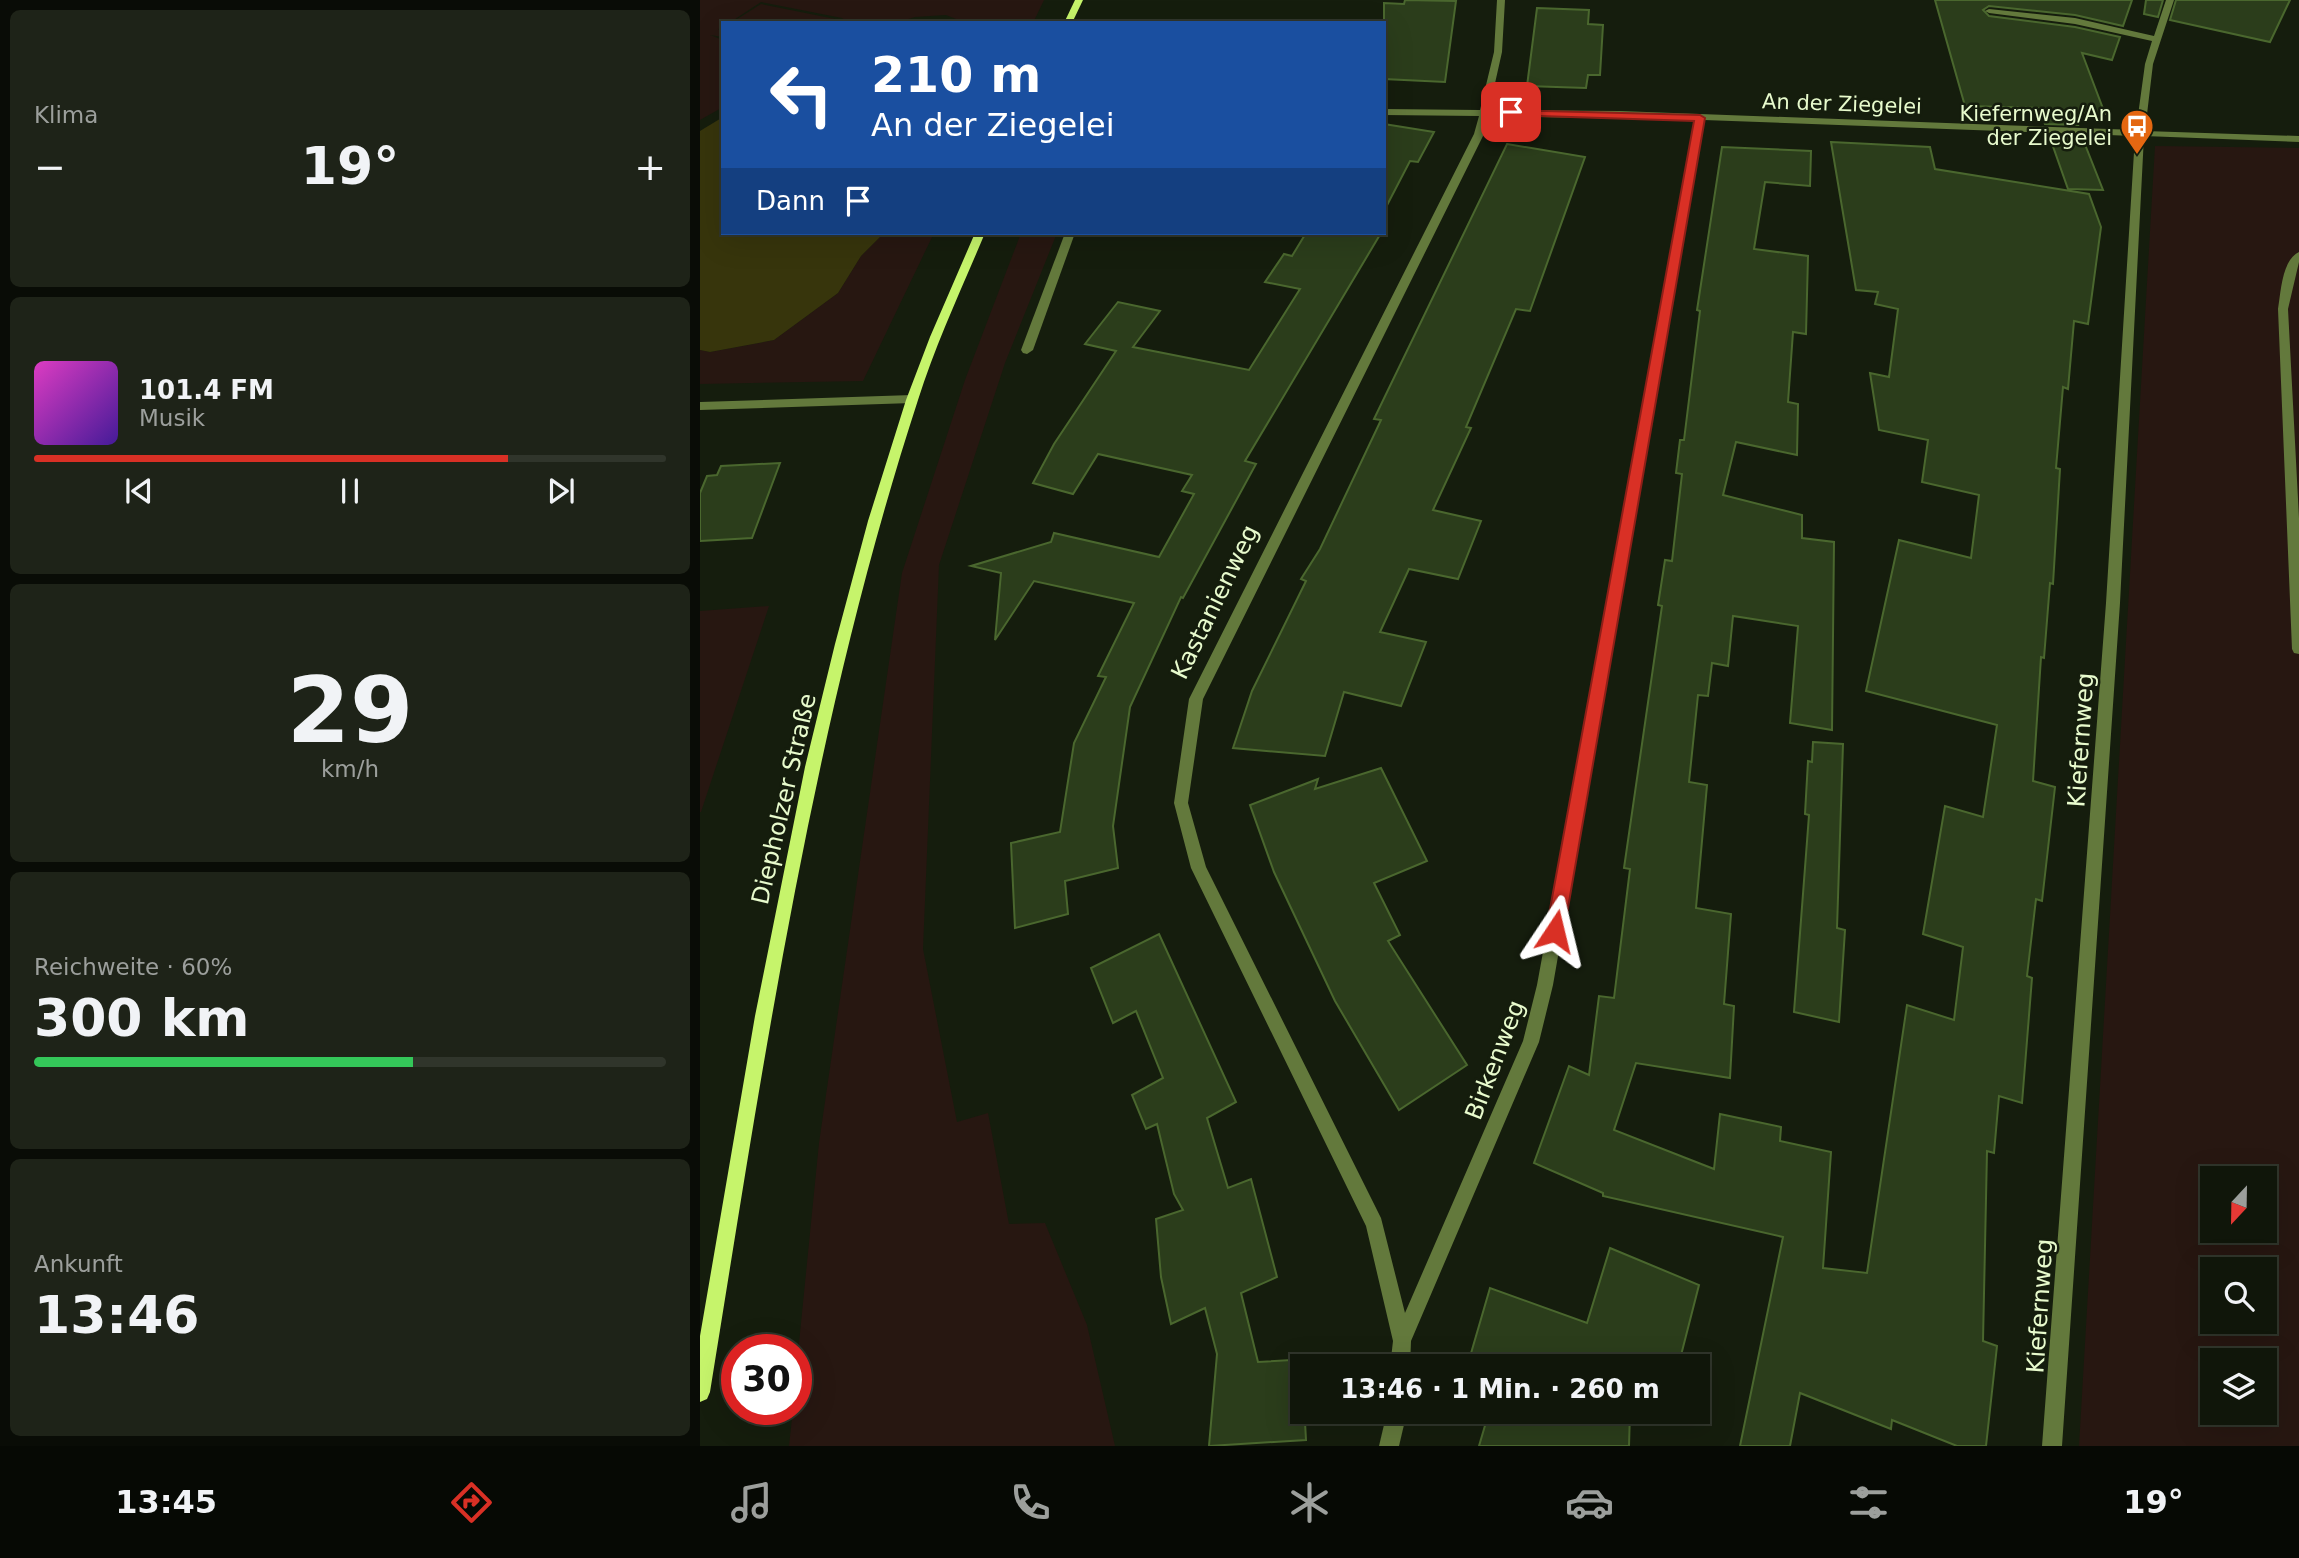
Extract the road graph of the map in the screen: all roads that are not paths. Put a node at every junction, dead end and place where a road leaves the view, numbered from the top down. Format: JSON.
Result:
{"nodes":[{"id":1,"x":1079,"y":0,"type":"edge"},
{"id":2,"x":1501,"y":0,"type":"edge"},
{"id":3,"x":2170,"y":0,"type":"edge"},
{"id":4,"x":1989,"y":10,"type":"dead end"},
{"id":5,"x":1070,"y":21,"type":"edge"},
{"id":6,"x":2155,"y":39,"type":"junction"},
{"id":7,"x":1386,"y":112,"type":"edge"},
{"id":8,"x":1483,"y":112,"type":"junction"},
{"id":9,"x":1700,"y":118,"type":"junction"},
{"id":10,"x":2139,"y":134,"type":"junction"},
{"id":11,"x":2299,"y":139,"type":"edge"},
{"id":12,"x":979,"y":235,"type":"edge"},
{"id":13,"x":1069,"y":235,"type":"edge"},
{"id":14,"x":2299,"y":256,"type":"edge"},
{"id":15,"x":1027,"y":350,"type":"dead end"},
{"id":16,"x":912,"y":399,"type":"junction"},
{"id":17,"x":700,"y":406,"type":"edge"},
{"id":18,"x":2299,"y":649,"type":"edge"},
{"id":19,"x":1402,"y":1341,"type":"junction"},
{"id":20,"x":1401,"y":1354,"type":"edge"},
{"id":21,"x":700,"y":1392,"type":"edge"},
{"id":22,"x":1394,"y":1424,"type":"edge"},
{"id":23,"x":1389,"y":1446,"type":"edge"},
{"id":24,"x":2052,"y":1446,"type":"edge"}],
"edges":[{"from":1,"to":5,"type":"main road"},
{"from":2,"to":8,"type":"street","name":"Kastanienweg"},
{"from":3,"to":6,"type":"street","name":"Kiefernweg"},
{"from":4,"to":6,"type":"street"},
{"from":6,"to":10,"type":"street","name":"Kiefernweg"},
{"from":7,"to":8,"type":"street","name":"An der Ziegelei"},
{"from":8,"to":9,"type":"street","name":"An der Ziegelei"},
{"from":8,"to":19,"type":"street","name":"Kastanienweg"},
{"from":9,"to":10,"type":"street","name":"An der Ziegelei"},
{"from":9,"to":19,"type":"street","name":"Birkenweg"},
{"from":10,"to":11,"type":"street","name":"An der Ziegelei"},
{"from":10,"to":24,"type":"street","name":"Kiefernweg"},
{"from":12,"to":16,"type":"main road","name":"Diepholzer Straße"},
{"from":13,"to":15,"type":"street"},
{"from":14,"to":18,"type":"street"},
{"from":16,"to":17,"type":"street"},
{"from":16,"to":21,"type":"main road","name":"Diepholzer Straße"},
{"from":19,"to":20,"type":"street","name":"Kastanienweg"},
{"from":22,"to":23,"type":"street"}]}
